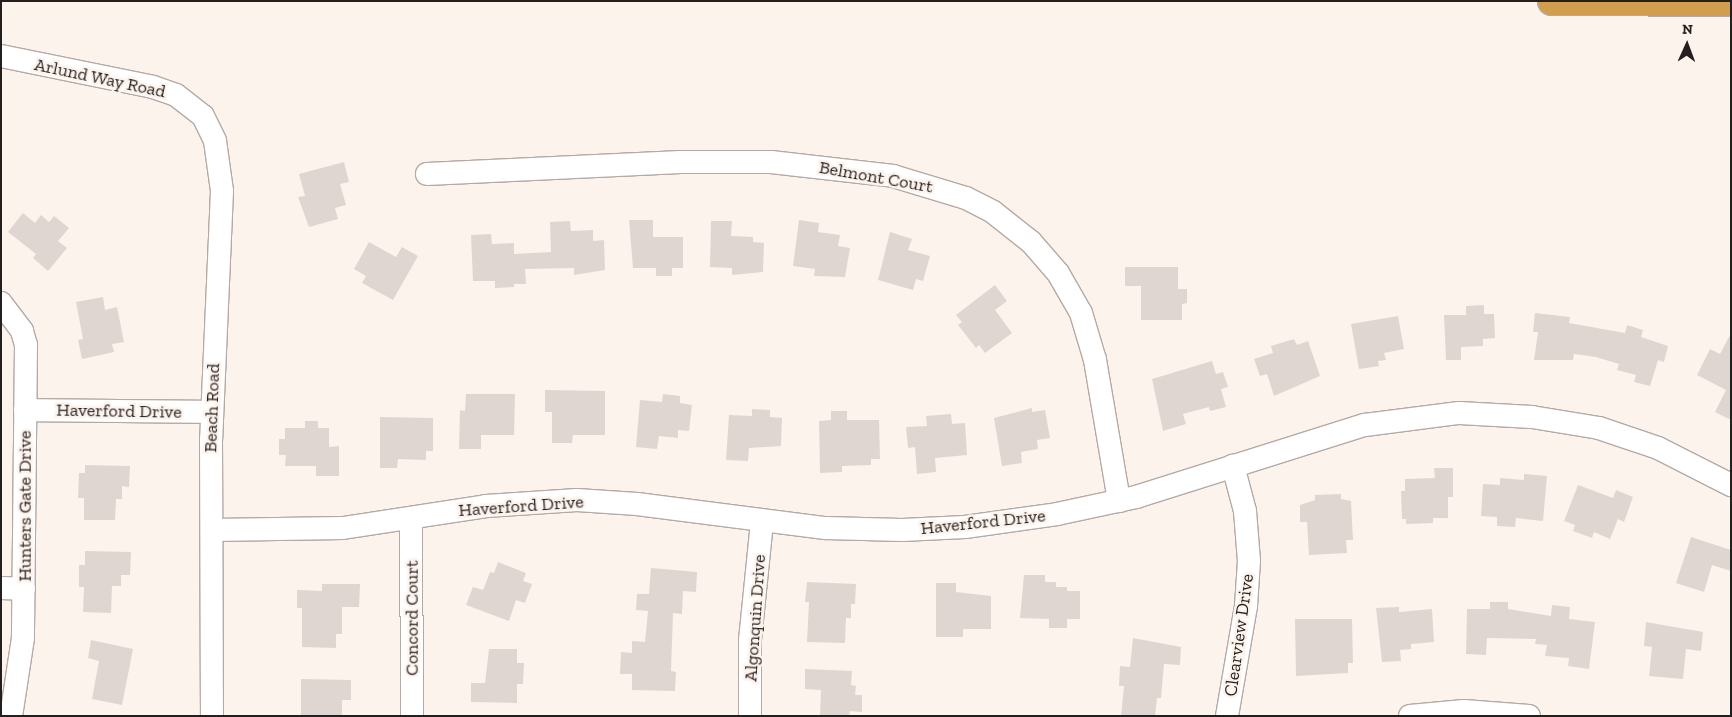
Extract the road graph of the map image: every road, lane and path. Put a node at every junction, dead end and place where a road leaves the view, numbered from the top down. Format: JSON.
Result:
{"nodes":[{"id":1,"x":1552,"y":1,"type":"edge"},
{"id":2,"x":1731,"y":2,"type":"edge"},
{"id":3,"x":1,"y":56,"type":"edge"},
{"id":4,"x":194,"y":107,"type":"joint"},
{"id":5,"x":427,"y":174,"type":"dead end"},
{"id":6,"x":1,"y":303,"type":"edge"},
{"id":7,"x":25,"y":410,"type":"junction"},
{"id":8,"x":212,"y":412,"type":"junction"},
{"id":9,"x":1233,"y":466,"type":"junction"},
{"id":10,"x":1731,"y":485,"type":"edge"},
{"id":11,"x":1119,"y":501,"type":"junction"},
{"id":12,"x":411,"y":519,"type":"junction"},
{"id":13,"x":762,"y":521,"type":"junction"},
{"id":14,"x":212,"y":530,"type":"junction"},
{"id":15,"x":1,"y":588,"type":"edge"},
{"id":16,"x":24,"y":589,"type":"junction"},
{"id":17,"x":1464,"y":714,"type":"edge"},
{"id":18,"x":11,"y":716,"type":"edge"},
{"id":19,"x":212,"y":716,"type":"edge"},
{"id":20,"x":412,"y":716,"type":"edge"},
{"id":21,"x":750,"y":716,"type":"edge"},
{"id":22,"x":1227,"y":716,"type":"edge"},
{"id":23,"x":1410,"y":716,"type":"edge"},
{"id":24,"x":1529,"y":716,"type":"edge"}],
"edges":[{"from":1,"to":2,"type":"highway"},
{"from":3,"to":4,"type":"street","name":"Arlund Way Road"},
{"from":4,"to":8,"type":"street","name":"Beach Road"},
{"from":5,"to":11,"type":"street","name":"Belmont Court"},
{"from":6,"to":7,"type":"street","name":"Hunters Gate Drive"},
{"from":7,"to":8,"type":"street","name":"Haverford Drive"},
{"from":7,"to":16,"type":"street","name":"Hunters Gate Drive"},
{"from":8,"to":14,"type":"street","name":"Beach Road"},
{"from":9,"to":10,"type":"street","name":"Haverford Drive"},
{"from":9,"to":11,"type":"street","name":"Haverford Drive"},
{"from":9,"to":22,"type":"street","name":"Clearview Drive"},
{"from":11,"to":13,"type":"street","name":"Haverford Drive"},
{"from":12,"to":13,"type":"street","name":"Haverford Drive"},
{"from":12,"to":14,"type":"street","name":"Haverford Drive"},
{"from":12,"to":20,"type":"street","name":"Concord Court"},
{"from":13,"to":21,"type":"street","name":"Algonquin Drive"},
{"from":14,"to":19,"type":"street","name":"Beach Road"},
{"from":15,"to":16,"type":"street"},
{"from":16,"to":18,"type":"street","name":"Hunters Gate Drive"},
{"from":17,"to":23,"type":"street"},
{"from":17,"to":24,"type":"street"}]}
